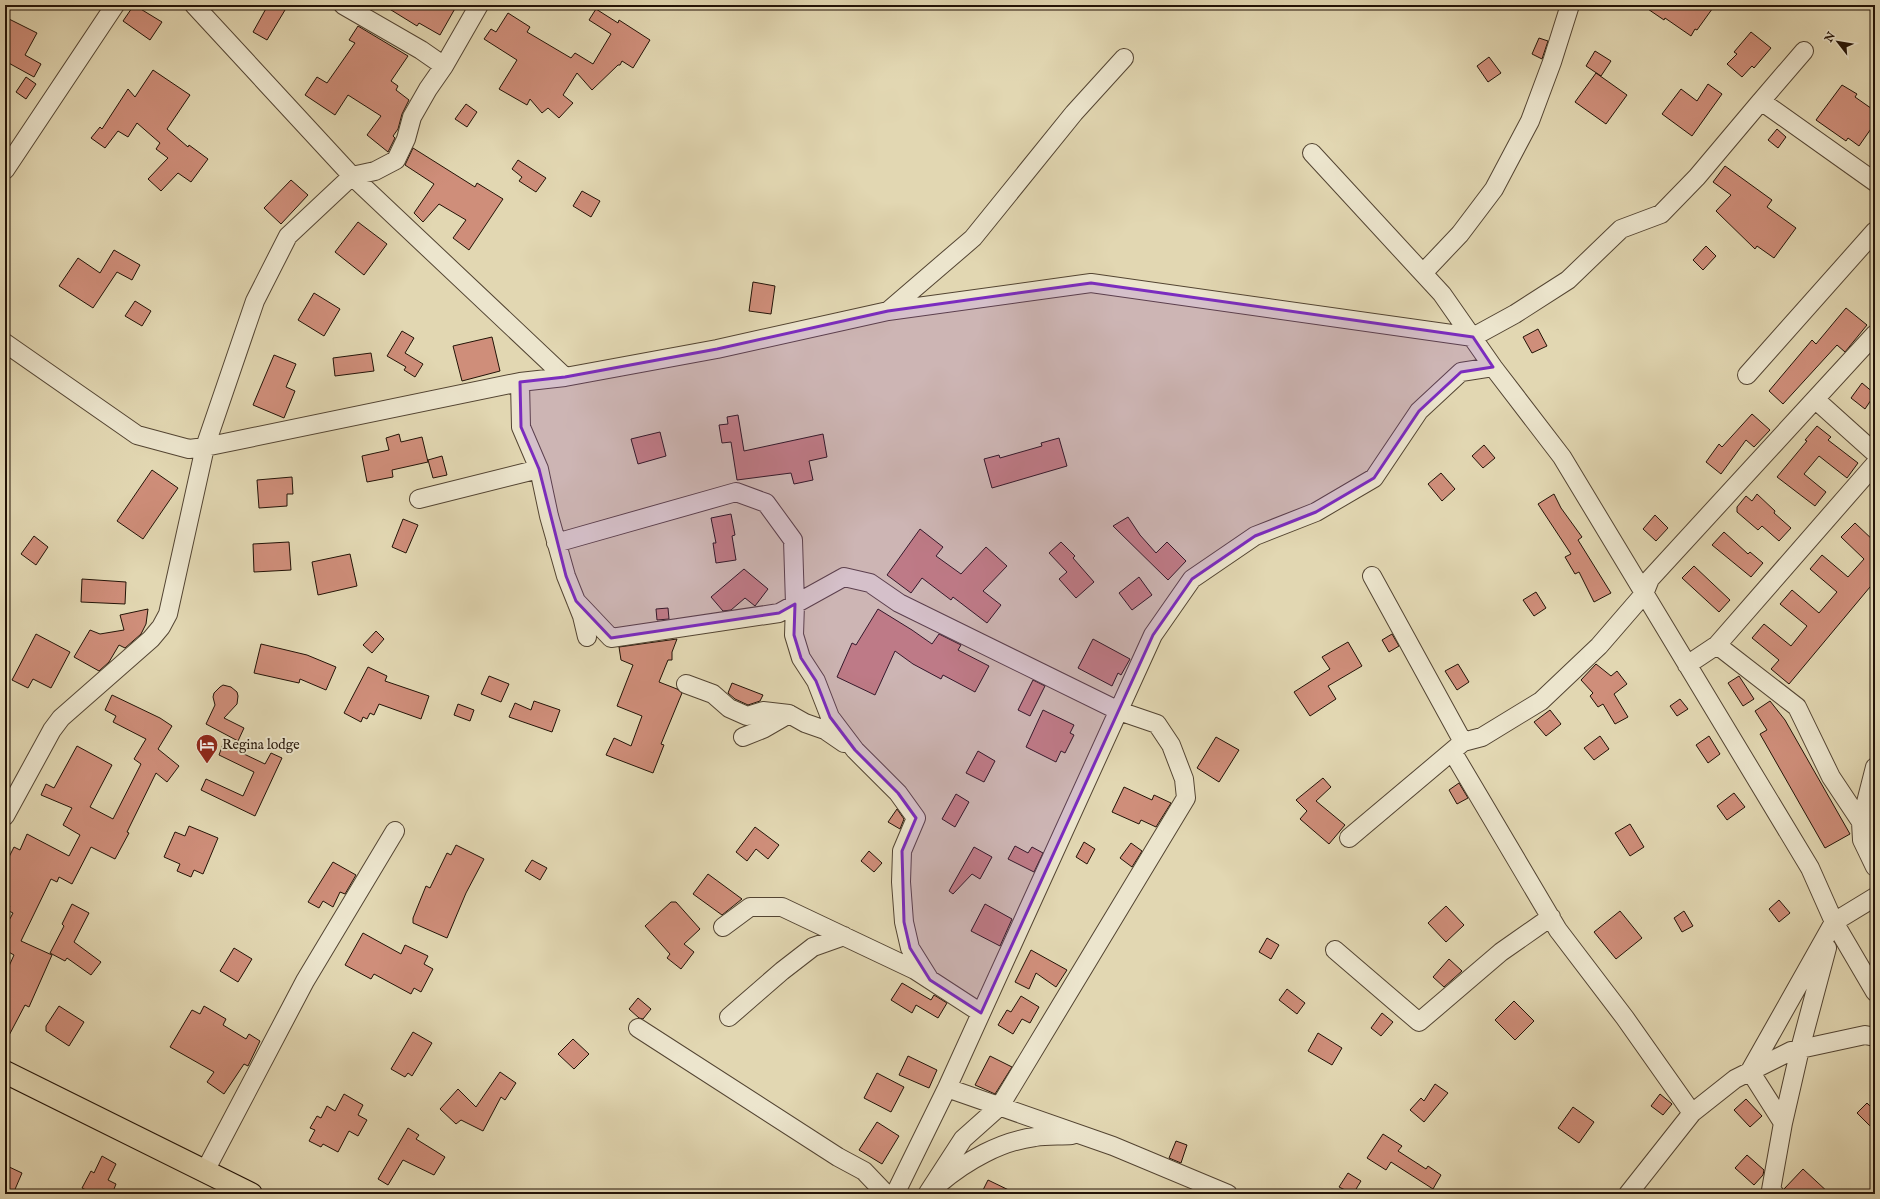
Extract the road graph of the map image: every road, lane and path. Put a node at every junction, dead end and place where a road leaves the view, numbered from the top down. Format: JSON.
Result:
{"nodes":[{"id":1,"x":115,"y":5,"type":"edge"},
{"id":2,"x":194,"y":5,"type":"edge"},
{"id":3,"x":343,"y":5,"type":"edge"},
{"id":4,"x":479,"y":5,"type":"edge"},
{"id":5,"x":1570,"y":5,"type":"edge"},
{"id":6,"x":1804,"y":51,"type":"dead end"},
{"id":7,"x":1124,"y":58,"type":"dead end"},
{"id":8,"x":444,"y":66,"type":"junction"},
{"id":9,"x":1761,"y":101,"type":"junction"},
{"id":10,"x":1312,"y":153,"type":"dead end"},
{"id":11,"x":5,"y":170,"type":"edge"},
{"id":12,"x":352,"y":176,"type":"junction"},
{"id":13,"x":1875,"y":182,"type":"edge"},
{"id":14,"x":1875,"y":231,"type":"edge"},
{"id":15,"x":1423,"y":273,"type":"junction"},
{"id":16,"x":888,"y":311,"type":"junction"},
{"id":17,"x":1875,"y":334,"type":"edge"},
{"id":18,"x":1473,"y":337,"type":"junction"},
{"id":19,"x":5,"y":343,"type":"edge"},
{"id":20,"x":1493,"y":367,"type":"junction"},
{"id":21,"x":1747,"y":375,"type":"dead end"},
{"id":22,"x":565,"y":377,"type":"junction"},
{"id":23,"x":520,"y":382,"type":"junction"},
{"id":24,"x":1816,"y":400,"type":"junction"},
{"id":25,"x":205,"y":448,"type":"junction"},
{"id":26,"x":1875,"y":453,"type":"edge"},
{"id":27,"x":1875,"y":464,"type":"edge"},
{"id":28,"x":539,"y":469,"type":"junction"},
{"id":29,"x":419,"y":499,"type":"dead end"},
{"id":30,"x":556,"y":543,"type":"junction"},
{"id":31,"x":1372,"y":576,"type":"dead end"},
{"id":32,"x":1644,"y":594,"type":"junction"},
{"id":33,"x":576,"y":601,"type":"junction"},
{"id":34,"x":795,"y":604,"type":"junction"},
{"id":35,"x":587,"y":637,"type":"dead end"},
{"id":36,"x":1717,"y":645,"type":"junction"},
{"id":37,"x":1687,"y":665,"type":"junction"},
{"id":38,"x":686,"y":684,"type":"dead end"},
{"id":39,"x":1119,"y":711,"type":"junction"},
{"id":40,"x":789,"y":714,"type":"junction"},
{"id":41,"x":743,"y":737,"type":"dead end"},
{"id":42,"x":1457,"y":747,"type":"junction"},
{"id":43,"x":855,"y":750,"type":"junction"},
{"id":44,"x":1875,"y":767,"type":"edge"},
{"id":45,"x":5,"y":816,"type":"edge"},
{"id":46,"x":1861,"y":822,"type":"junction"},
{"id":47,"x":395,"y":831,"type":"dead end"},
{"id":48,"x":1349,"y":838,"type":"dead end"},
{"id":49,"x":1875,"y":867,"type":"edge"},
{"id":50,"x":1875,"y":898,"type":"edge"},
{"id":51,"x":1551,"y":918,"type":"junction"},
{"id":52,"x":1834,"y":922,"type":"junction"},
{"id":53,"x":723,"y":927,"type":"dead end"},
{"id":54,"x":844,"y":936,"type":"junction"},
{"id":55,"x":1335,"y":950,"type":"dead end"},
{"id":56,"x":930,"y":980,"type":"junction"},
{"id":57,"x":1875,"y":992,"type":"edge"},
{"id":58,"x":981,"y":1013,"type":"junction"},
{"id":59,"x":729,"y":1017,"type":"dead end"},
{"id":60,"x":638,"y":1028,"type":"dead end"},
{"id":61,"x":1875,"y":1037,"type":"edge"},
{"id":62,"x":1800,"y":1049,"type":"junction"},
{"id":63,"x":1750,"y":1071,"type":"junction"},
{"id":64,"x":5,"y":1072,"type":"edge"},
{"id":65,"x":947,"y":1088,"type":"junction"},
{"id":66,"x":1000,"y":1106,"type":"junction"},
{"id":67,"x":1692,"y":1114,"type":"junction"},
{"id":68,"x":1782,"y":1123,"type":"junction"},
{"id":69,"x":1081,"y":1135,"type":"junction"},
{"id":70,"x":205,"y":1171,"type":"junction"},
{"id":71,"x":251,"y":1194,"type":"edge"},
{"id":72,"x":886,"y":1194,"type":"edge"},
{"id":73,"x":895,"y":1194,"type":"edge"},
{"id":74,"x":926,"y":1194,"type":"edge"},
{"id":75,"x":1228,"y":1194,"type":"edge"},
{"id":76,"x":1628,"y":1194,"type":"edge"},
{"id":77,"x":1775,"y":1194,"type":"edge"}],
"edges":[{"from":1,"to":11,"type":"street"},
{"from":2,"to":12,"type":"street"},
{"from":3,"to":8,"type":"street"},
{"from":4,"to":8,"type":"street"},
{"from":5,"to":15,"type":"street"},
{"from":6,"to":9,"type":"street"},
{"from":7,"to":16,"type":"street"},
{"from":8,"to":12,"type":"street"},
{"from":9,"to":13,"type":"street"},
{"from":9,"to":18,"type":"street"},
{"from":10,"to":15,"type":"street"},
{"from":12,"to":22,"type":"street"},
{"from":12,"to":25,"type":"street"},
{"from":14,"to":21,"type":"street"},
{"from":15,"to":18,"type":"street"},
{"from":16,"to":18,"type":"street"},
{"from":16,"to":22,"type":"street"},
{"from":17,"to":24,"type":"street"},
{"from":18,"to":20,"type":"street"},
{"from":19,"to":25,"type":"street"},
{"from":20,"to":32,"type":"street"},
{"from":20,"to":39,"type":"street"},
{"from":22,"to":23,"type":"street"},
{"from":23,"to":25,"type":"street"},
{"from":23,"to":28,"type":"street"},
{"from":24,"to":26,"type":"street"},
{"from":24,"to":32,"type":"street"},
{"from":25,"to":45,"type":"street"},
{"from":27,"to":36,"type":"street"},
{"from":28,"to":29,"type":"street"},
{"from":28,"to":30,"type":"street"},
{"from":30,"to":33,"type":"street"},
{"from":30,"to":34,"type":"street"},
{"from":31,"to":42,"type":"street"},
{"from":32,"to":37,"type":"street"},
{"from":32,"to":42,"type":"street"},
{"from":33,"to":34,"type":"street"},
{"from":33,"to":35,"type":"street"},
{"from":34,"to":39,"type":"street"},
{"from":34,"to":43,"type":"street"},
{"from":36,"to":37,"type":"street"},
{"from":36,"to":46,"type":"street"},
{"from":37,"to":52,"type":"street"},
{"from":38,"to":40,"type":"street"},
{"from":39,"to":58,"type":"street"},
{"from":39,"to":66,"type":"street"},
{"from":40,"to":41,"type":"street"},
{"from":40,"to":43,"type":"street"},
{"from":42,"to":48,"type":"street"},
{"from":42,"to":51,"type":"street"},
{"from":43,"to":56,"type":"street"},
{"from":44,"to":46,"type":"street"},
{"from":46,"to":49,"type":"street"},
{"from":47,"to":70,"type":"street"},
{"from":50,"to":52,"type":"street"},
{"from":51,"to":55,"type":"street"},
{"from":51,"to":67,"type":"street"},
{"from":52,"to":57,"type":"street"},
{"from":52,"to":62,"type":"street"},
{"from":52,"to":63,"type":"street"},
{"from":53,"to":54,"type":"street"},
{"from":54,"to":56,"type":"street"},
{"from":54,"to":59,"type":"street"},
{"from":56,"to":58,"type":"street"},
{"from":58,"to":65,"type":"street"},
{"from":60,"to":72,"type":"street"},
{"from":61,"to":62,"type":"street"},
{"from":62,"to":63,"type":"street"},
{"from":62,"to":68,"type":"street"},
{"from":63,"to":67,"type":"street"},
{"from":63,"to":68,"type":"street"},
{"from":64,"to":70,"type":"main road"},
{"from":65,"to":66,"type":"street"},
{"from":65,"to":73,"type":"street"},
{"from":66,"to":69,"type":"street"},
{"from":66,"to":74,"type":"street"},
{"from":67,"to":76,"type":"street"},
{"from":68,"to":77,"type":"street"},
{"from":69,"to":74,"type":"street"},
{"from":69,"to":75,"type":"street"},
{"from":70,"to":71,"type":"main road"}]}
